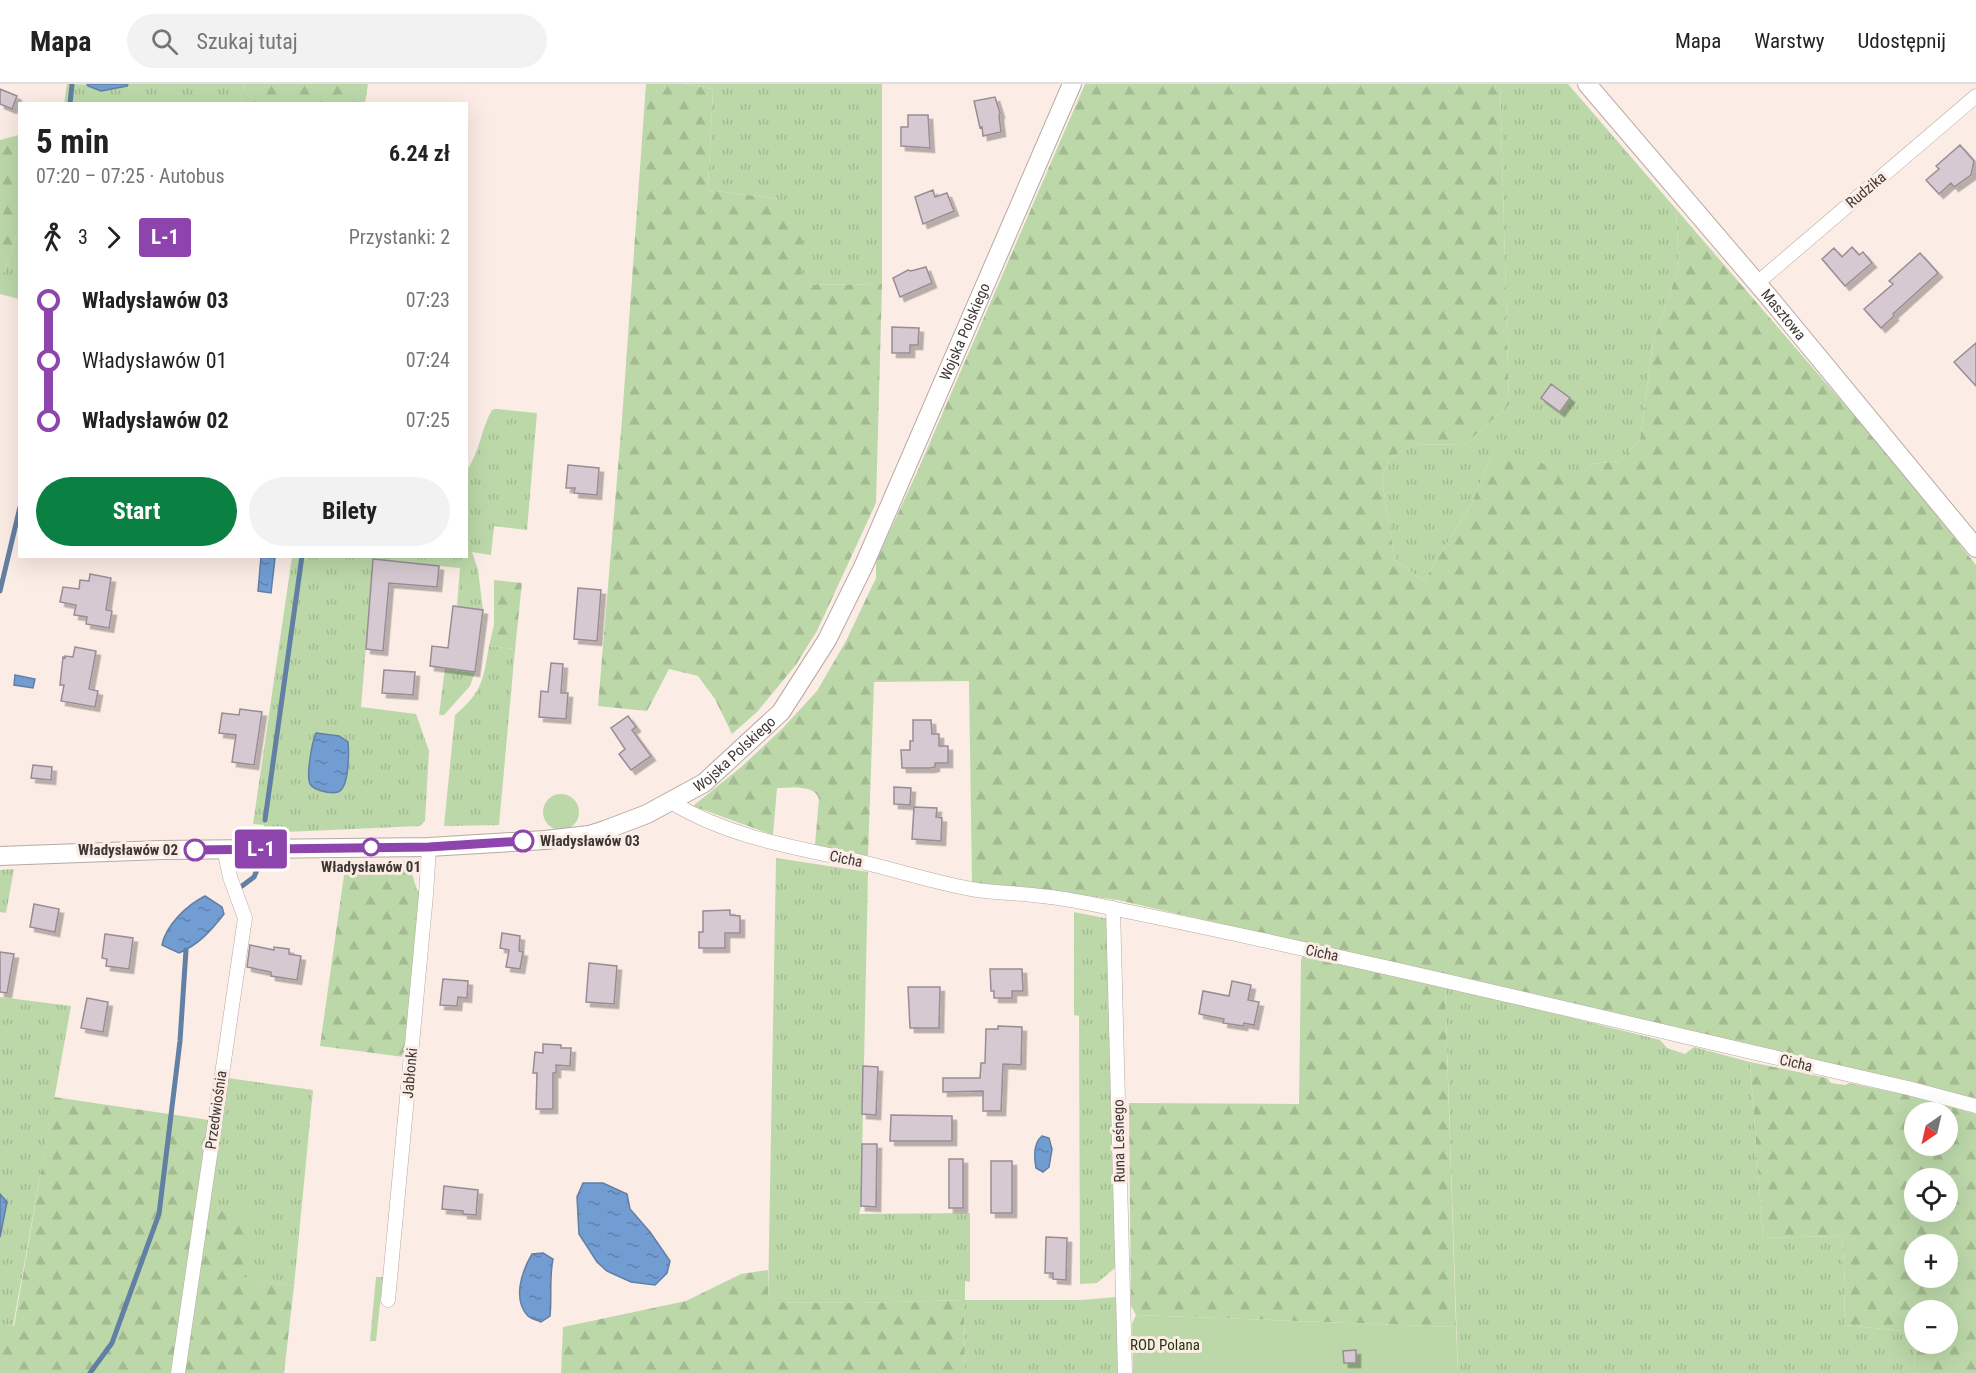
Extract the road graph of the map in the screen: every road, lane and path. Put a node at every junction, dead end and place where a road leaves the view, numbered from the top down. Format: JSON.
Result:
{"nodes":[{"id":1,"x":1072,"y":84,"type":"edge"},
{"id":2,"x":1587,"y":84,"type":"edge"},
{"id":3,"x":1976,"y":96,"type":"edge"},
{"id":4,"x":1756,"y":284,"type":"junction"},
{"id":5,"x":1976,"y":548,"type":"edge"},
{"id":6,"x":671,"y":802,"type":"junction"},
{"id":7,"x":429,"y":847,"type":"junction"},
{"id":8,"x":224,"y":849,"type":"junction"},
{"id":9,"x":0,"y":856,"type":"edge"},
{"id":10,"x":1113,"y":908,"type":"junction"},
{"id":11,"x":1976,"y":1106,"type":"edge"},
{"id":12,"x":388,"y":1300,"type":"dead end"},
{"id":13,"x":178,"y":1373,"type":"edge"},
{"id":14,"x":1125,"y":1373,"type":"edge"}],
"edges":[{"from":1,"to":6,"type":"street","name":"Wojska Polskiego"},
{"from":2,"to":4,"type":"street","name":"Masztowa"},
{"from":3,"to":4,"type":"street","name":"Rudzika"},
{"from":4,"to":5,"type":"street","name":"Masztowa"},
{"from":6,"to":7,"type":"street","name":"Wojska Polskiego"},
{"from":6,"to":10,"type":"street","name":"Cicha"},
{"from":7,"to":8,"type":"street","name":"Wojska Polskiego"},
{"from":7,"to":12,"type":"street","name":"Jabłonki"},
{"from":8,"to":9,"type":"street","name":"Wojska Polskiego"},
{"from":8,"to":13,"type":"street","name":"Przedwiośnia"},
{"from":10,"to":11,"type":"street","name":"Cicha"},
{"from":10,"to":14,"type":"street","name":"Runa Leśnego"}]}
